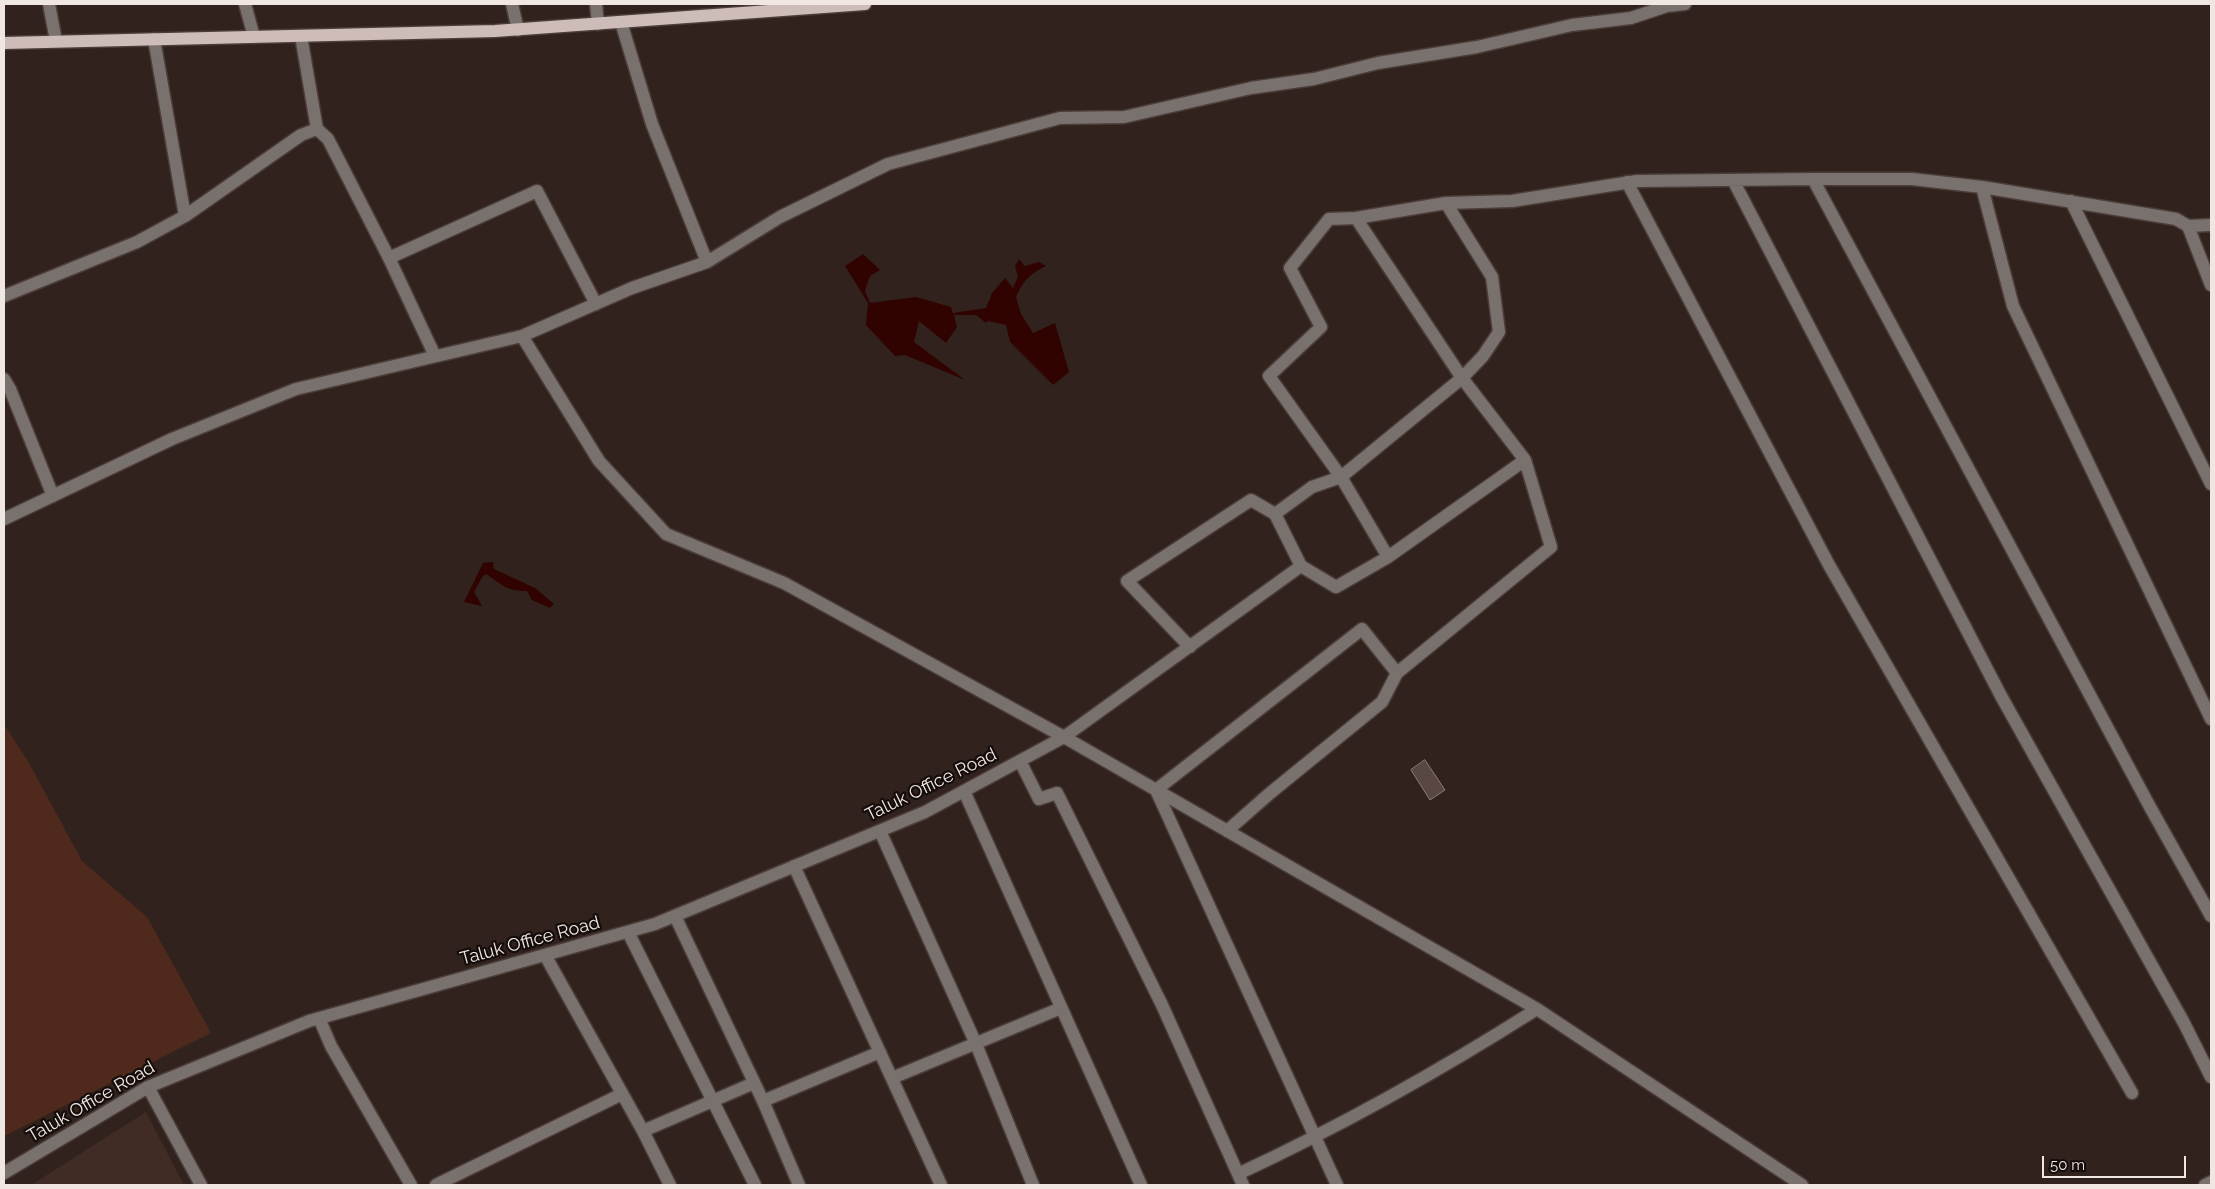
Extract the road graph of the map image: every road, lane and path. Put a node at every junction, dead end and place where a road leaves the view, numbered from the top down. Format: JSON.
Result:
{"nodes":[{"id":1,"x":49,"y":4,"type":"edge"},
{"id":2,"x":245,"y":4,"type":"edge"},
{"id":3,"x":512,"y":4,"type":"edge"},
{"id":4,"x":596,"y":4,"type":"edge"},
{"id":5,"x":856,"y":4,"type":"edge"},
{"id":6,"x":865,"y":4,"type":"edge"},
{"id":7,"x":1686,"y":4,"type":"edge"},
{"id":8,"x":736,"y":8,"type":"edge"},
{"id":9,"x":621,"y":22,"type":"junction"},
{"id":10,"x":598,"y":24,"type":"junction"},
{"id":11,"x":518,"y":30,"type":"junction"},
{"id":12,"x":301,"y":36,"type":"junction"},
{"id":13,"x":254,"y":37,"type":"junction"},
{"id":14,"x":154,"y":39,"type":"junction"},
{"id":15,"x":56,"y":41,"type":"junction"},
{"id":16,"x":4,"y":43,"type":"edge"},
{"id":17,"x":317,"y":129,"type":"junction"},
{"id":18,"x":1813,"y":179,"type":"junction"},
{"id":19,"x":1733,"y":180,"type":"junction"},
{"id":20,"x":1627,"y":182,"type":"junction"},
{"id":21,"x":1982,"y":187,"type":"junction"},
{"id":22,"x":2071,"y":201,"type":"junction"},
{"id":23,"x":1446,"y":203,"type":"junction"},
{"id":24,"x":185,"y":216,"type":"junction"},
{"id":25,"x":1356,"y":218,"type":"junction"},
{"id":26,"x":2211,"y":225,"type":"edge"},
{"id":27,"x":2188,"y":226,"type":"junction"},
{"id":28,"x":389,"y":258,"type":"junction"},
{"id":29,"x":707,"y":262,"type":"junction"},
{"id":30,"x":2211,"y":285,"type":"edge"},
{"id":31,"x":4,"y":296,"type":"edge"},
{"id":32,"x":596,"y":304,"type":"junction"},
{"id":33,"x":522,"y":336,"type":"junction"},
{"id":34,"x":435,"y":356,"type":"junction"},
{"id":35,"x":1462,"y":378,"type":"junction"},
{"id":36,"x":4,"y":379,"type":"edge"},
{"id":37,"x":1525,"y":460,"type":"junction"},
{"id":38,"x":1341,"y":477,"type":"junction"},
{"id":39,"x":2211,"y":484,"type":"edge"},
{"id":40,"x":53,"y":496,"type":"junction"},
{"id":41,"x":1275,"y":514,"type":"junction"},
{"id":42,"x":4,"y":519,"type":"edge"},
{"id":43,"x":1388,"y":557,"type":"junction"},
{"id":44,"x":1301,"y":566,"type":"junction"},
{"id":45,"x":1190,"y":647,"type":"junction"},
{"id":46,"x":1397,"y":673,"type":"junction"},
{"id":47,"x":2211,"y":719,"type":"edge"},
{"id":48,"x":1064,"y":737,"type":"junction"},
{"id":49,"x":1020,"y":761,"type":"junction"},
{"id":50,"x":1156,"y":790,"type":"junction"},
{"id":51,"x":964,"y":791,"type":"junction"},
{"id":52,"x":880,"y":831,"type":"junction"},
{"id":53,"x":1227,"y":831,"type":"junction"},
{"id":54,"x":794,"y":866,"type":"junction"},
{"id":55,"x":675,"y":916,"type":"junction"},
{"id":56,"x":2211,"y":916,"type":"edge"},
{"id":57,"x":628,"y":932,"type":"junction"},
{"id":58,"x":545,"y":955,"type":"junction"},
{"id":59,"x":1061,"y":1008,"type":"junction"},
{"id":60,"x":1537,"y":1009,"type":"junction"},
{"id":61,"x":319,"y":1018,"type":"junction"},
{"id":62,"x":976,"y":1044,"type":"junction"},
{"id":63,"x":880,"y":1052,"type":"junction"},
{"id":64,"x":2211,"y":1077,"type":"edge"},
{"id":65,"x":892,"y":1078,"type":"junction"},
{"id":66,"x":754,"y":1083,"type":"junction"},
{"id":67,"x":148,"y":1087,"type":"junction"},
{"id":68,"x":2132,"y":1093,"type":"dead end"},
{"id":69,"x":622,"y":1094,"type":"junction"},
{"id":70,"x":713,"y":1100,"type":"junction"},
{"id":71,"x":763,"y":1101,"type":"junction"},
{"id":72,"x":643,"y":1131,"type":"junction"},
{"id":73,"x":1316,"y":1138,"type":"junction"},
{"id":74,"x":4,"y":1173,"type":"edge"},
{"id":75,"x":1241,"y":1180,"type":"edge"},
{"id":76,"x":2211,"y":1182,"type":"edge"},
{"id":77,"x":201,"y":1185,"type":"edge"},
{"id":78,"x":411,"y":1185,"type":"edge"},
{"id":79,"x":436,"y":1185,"type":"edge"},
{"id":80,"x":670,"y":1185,"type":"edge"},
{"id":81,"x":755,"y":1185,"type":"edge"},
{"id":82,"x":799,"y":1185,"type":"edge"},
{"id":83,"x":941,"y":1185,"type":"edge"},
{"id":84,"x":1033,"y":1185,"type":"edge"},
{"id":85,"x":1141,"y":1185,"type":"edge"},
{"id":86,"x":1337,"y":1185,"type":"edge"},
{"id":87,"x":1802,"y":1185,"type":"edge"},
{"id":88,"x":2205,"y":1185,"type":"edge"}],
"edges":[{"from":1,"to":15,"type":"street"},
{"from":2,"to":13,"type":"street"},
{"from":3,"to":11,"type":"street"},
{"from":4,"to":10,"type":"street"},
{"from":5,"to":6,"type":"main road"},
{"from":5,"to":8,"type":"main road"},
{"from":7,"to":29,"type":"street"},
{"from":8,"to":9,"type":"main road"},
{"from":9,"to":10,"type":"main road"},
{"from":9,"to":29,"type":"street"},
{"from":10,"to":11,"type":"main road"},
{"from":11,"to":12,"type":"main road"},
{"from":12,"to":13,"type":"main road"},
{"from":12,"to":17,"type":"street"},
{"from":13,"to":14,"type":"main road"},
{"from":14,"to":15,"type":"main road"},
{"from":14,"to":24,"type":"street"},
{"from":15,"to":16,"type":"main road"},
{"from":17,"to":24,"type":"street"},
{"from":17,"to":28,"type":"street"},
{"from":18,"to":19,"type":"street"},
{"from":18,"to":21,"type":"street"},
{"from":18,"to":56,"type":"street"},
{"from":19,"to":20,"type":"street"},
{"from":19,"to":64,"type":"street"},
{"from":20,"to":23,"type":"street"},
{"from":20,"to":68,"type":"street"},
{"from":21,"to":22,"type":"street"},
{"from":21,"to":47,"type":"street"},
{"from":22,"to":27,"type":"street"},
{"from":22,"to":39,"type":"street"},
{"from":23,"to":25,"type":"street"},
{"from":23,"to":35,"type":"street"},
{"from":24,"to":31,"type":"street"},
{"from":25,"to":35,"type":"street"},
{"from":25,"to":38,"type":"street"},
{"from":26,"to":27,"type":"street"},
{"from":27,"to":30,"type":"street"},
{"from":28,"to":32,"type":"street"},
{"from":28,"to":34,"type":"street"},
{"from":29,"to":32,"type":"street"},
{"from":32,"to":33,"type":"street"},
{"from":33,"to":34,"type":"street"},
{"from":33,"to":48,"type":"street"},
{"from":34,"to":40,"type":"street"},
{"from":35,"to":37,"type":"street"},
{"from":35,"to":38,"type":"street"},
{"from":36,"to":40,"type":"street"},
{"from":37,"to":43,"type":"street"},
{"from":37,"to":46,"type":"street"},
{"from":38,"to":41,"type":"street"},
{"from":38,"to":43,"type":"street"},
{"from":40,"to":42,"type":"street"},
{"from":41,"to":44,"type":"street"},
{"from":41,"to":45,"type":"street"},
{"from":43,"to":44,"type":"street"},
{"from":44,"to":45,"type":"street","name":"Taluk Office Road"},
{"from":45,"to":48,"type":"street","name":"Taluk Office Road"},
{"from":46,"to":50,"type":"street"},
{"from":46,"to":53,"type":"street"},
{"from":48,"to":49,"type":"street","name":"Taluk Office Road"},
{"from":48,"to":50,"type":"street"},
{"from":49,"to":51,"type":"street","name":"Taluk Office Road"},
{"from":49,"to":75,"type":"street"},
{"from":50,"to":53,"type":"street"},
{"from":50,"to":73,"type":"street"},
{"from":51,"to":52,"type":"street","name":"Taluk Office Road"},
{"from":51,"to":59,"type":"street"},
{"from":52,"to":54,"type":"street","name":"Taluk Office Road"},
{"from":52,"to":62,"type":"street"},
{"from":53,"to":60,"type":"street"},
{"from":54,"to":55,"type":"street","name":"Taluk Office Road"},
{"from":54,"to":63,"type":"street"},
{"from":55,"to":57,"type":"street","name":"Taluk Office Road"},
{"from":55,"to":66,"type":"street"},
{"from":57,"to":58,"type":"street","name":"Taluk Office Road"},
{"from":57,"to":70,"type":"street"},
{"from":58,"to":61,"type":"street","name":"Taluk Office Road"},
{"from":58,"to":69,"type":"street"},
{"from":59,"to":62,"type":"street"},
{"from":59,"to":85,"type":"street"},
{"from":60,"to":73,"type":"street"},
{"from":60,"to":87,"type":"street"},
{"from":61,"to":67,"type":"street","name":"Taluk Office Road"},
{"from":61,"to":78,"type":"street"},
{"from":62,"to":65,"type":"street"},
{"from":62,"to":84,"type":"street"},
{"from":63,"to":65,"type":"street"},
{"from":63,"to":71,"type":"street"},
{"from":65,"to":83,"type":"street"},
{"from":66,"to":70,"type":"street"},
{"from":66,"to":71,"type":"street"},
{"from":67,"to":74,"type":"street","name":"Taluk Office Road"},
{"from":67,"to":77,"type":"street"},
{"from":69,"to":72,"type":"street"},
{"from":69,"to":79,"type":"street"},
{"from":70,"to":72,"type":"street"},
{"from":70,"to":81,"type":"street"},
{"from":71,"to":82,"type":"street"},
{"from":72,"to":80,"type":"street"},
{"from":73,"to":75,"type":"street"},
{"from":73,"to":86,"type":"street"},
{"from":76,"to":88,"type":"street"}]}
